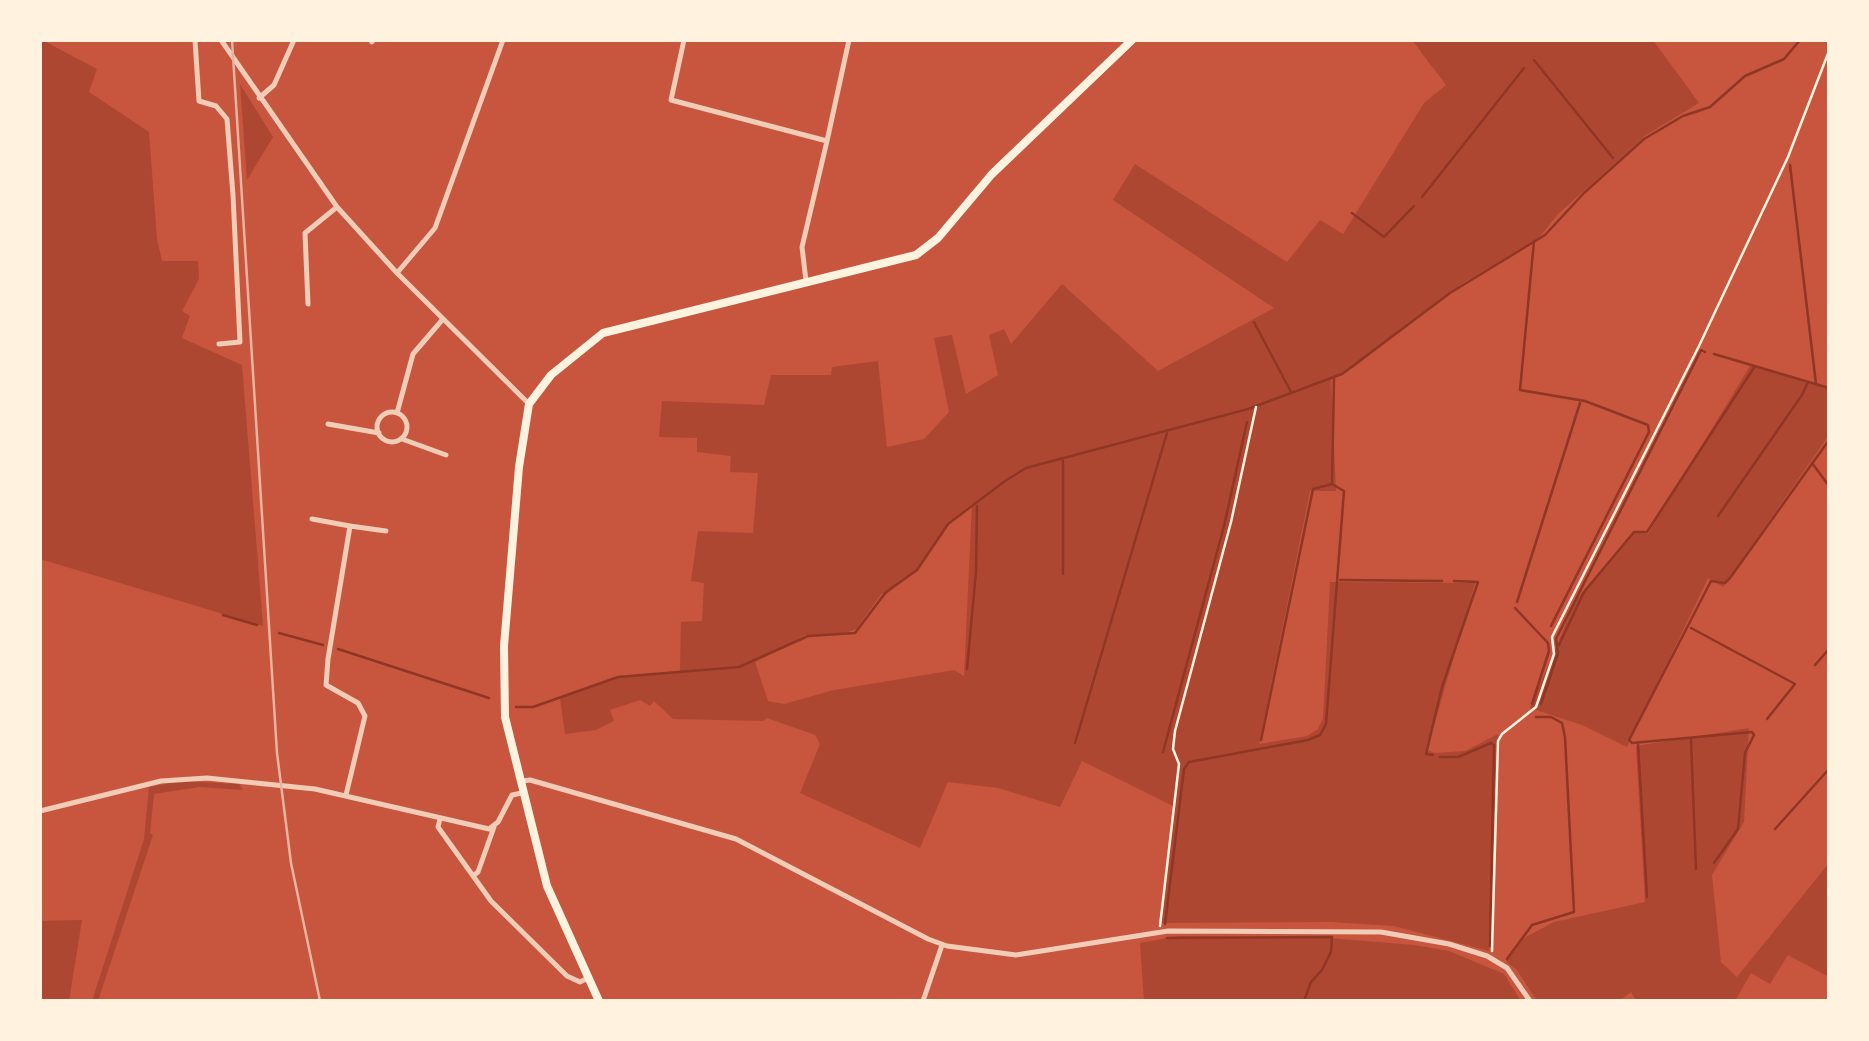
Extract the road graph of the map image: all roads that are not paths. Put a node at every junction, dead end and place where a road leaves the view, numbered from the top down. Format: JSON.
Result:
{"nodes":[{"id":1,"x":194,"y":40,"type":"edge"},
{"id":2,"x":221,"y":40,"type":"edge"},
{"id":3,"x":294,"y":40,"type":"edge"},
{"id":4,"x":503,"y":40,"type":"edge"},
{"id":5,"x":684,"y":40,"type":"edge"},
{"id":6,"x":849,"y":40,"type":"edge"},
{"id":7,"x":1132,"y":40,"type":"edge"},
{"id":8,"x":259,"y":98,"type":"junction"},
{"id":9,"x":827,"y":142,"type":"junction"},
{"id":10,"x":336,"y":207,"type":"junction"},
{"id":11,"x":397,"y":273,"type":"junction"},
{"id":12,"x":806,"y":281,"type":"junction"},
{"id":13,"x":308,"y":304,"type":"dead end"},
{"id":14,"x":444,"y":319,"type":"junction"},
{"id":15,"x":219,"y":344,"type":"dead end"},
{"id":16,"x":529,"y":404,"type":"junction"},
{"id":17,"x":397,"y":413,"type":"junction"},
{"id":18,"x":328,"y":424,"type":"dead end"},
{"id":19,"x":379,"y":433,"type":"junction"},
{"id":20,"x":401,"y":438,"type":"junction"},
{"id":21,"x":446,"y":455,"type":"dead end"},
{"id":22,"x":312,"y":520,"type":"dead end"},
{"id":23,"x":350,"y":526,"type":"junction"},
{"id":24,"x":386,"y":531,"type":"dead end"},
{"id":25,"x":519,"y":781,"type":"junction"},
{"id":26,"x":522,"y":792,"type":"junction"},
{"id":27,"x":346,"y":795,"type":"junction"},
{"id":28,"x":40,"y":812,"type":"edge"},
{"id":29,"x":440,"y":819,"type":"junction"},
{"id":30,"x":494,"y":828,"type":"junction"},
{"id":31,"x":472,"y":876,"type":"junction"},
{"id":32,"x":942,"y":945,"type":"junction"},
{"id":33,"x":588,"y":978,"type":"junction"},
{"id":34,"x":599,"y":1001,"type":"edge"},
{"id":35,"x":922,"y":1001,"type":"edge"},
{"id":36,"x":1530,"y":1001,"type":"edge"}],
"edges":[{"from":1,"to":15,"type":"street"},
{"from":2,"to":8,"type":"street"},
{"from":3,"to":8,"type":"street"},
{"from":4,"to":11,"type":"street"},
{"from":5,"to":9,"type":"street"},
{"from":6,"to":9,"type":"street"},
{"from":7,"to":12,"type":"main road"},
{"from":8,"to":10,"type":"street"},
{"from":9,"to":12,"type":"street"},
{"from":10,"to":11,"type":"street"},
{"from":10,"to":13,"type":"street"},
{"from":11,"to":14,"type":"street"},
{"from":12,"to":16,"type":"main road"},
{"from":14,"to":16,"type":"street"},
{"from":14,"to":17,"type":"street"},
{"from":16,"to":25,"type":"main road"},
{"from":17,"to":19,"type":"street"},
{"from":17,"to":20,"type":"street"},
{"from":18,"to":19,"type":"street"},
{"from":19,"to":20,"type":"street"},
{"from":20,"to":21,"type":"street"},
{"from":22,"to":23,"type":"street"},
{"from":23,"to":24,"type":"street"},
{"from":23,"to":27,"type":"street"},
{"from":25,"to":26,"type":"main road"},
{"from":25,"to":32,"type":"street"},
{"from":26,"to":30,"type":"street"},
{"from":26,"to":33,"type":"main road"},
{"from":27,"to":28,"type":"street"},
{"from":27,"to":29,"type":"street"},
{"from":29,"to":30,"type":"street"},
{"from":29,"to":31,"type":"street"},
{"from":30,"to":31,"type":"street"},
{"from":31,"to":33,"type":"street"},
{"from":32,"to":35,"type":"street"},
{"from":32,"to":36,"type":"street"},
{"from":33,"to":34,"type":"main road"}]}
